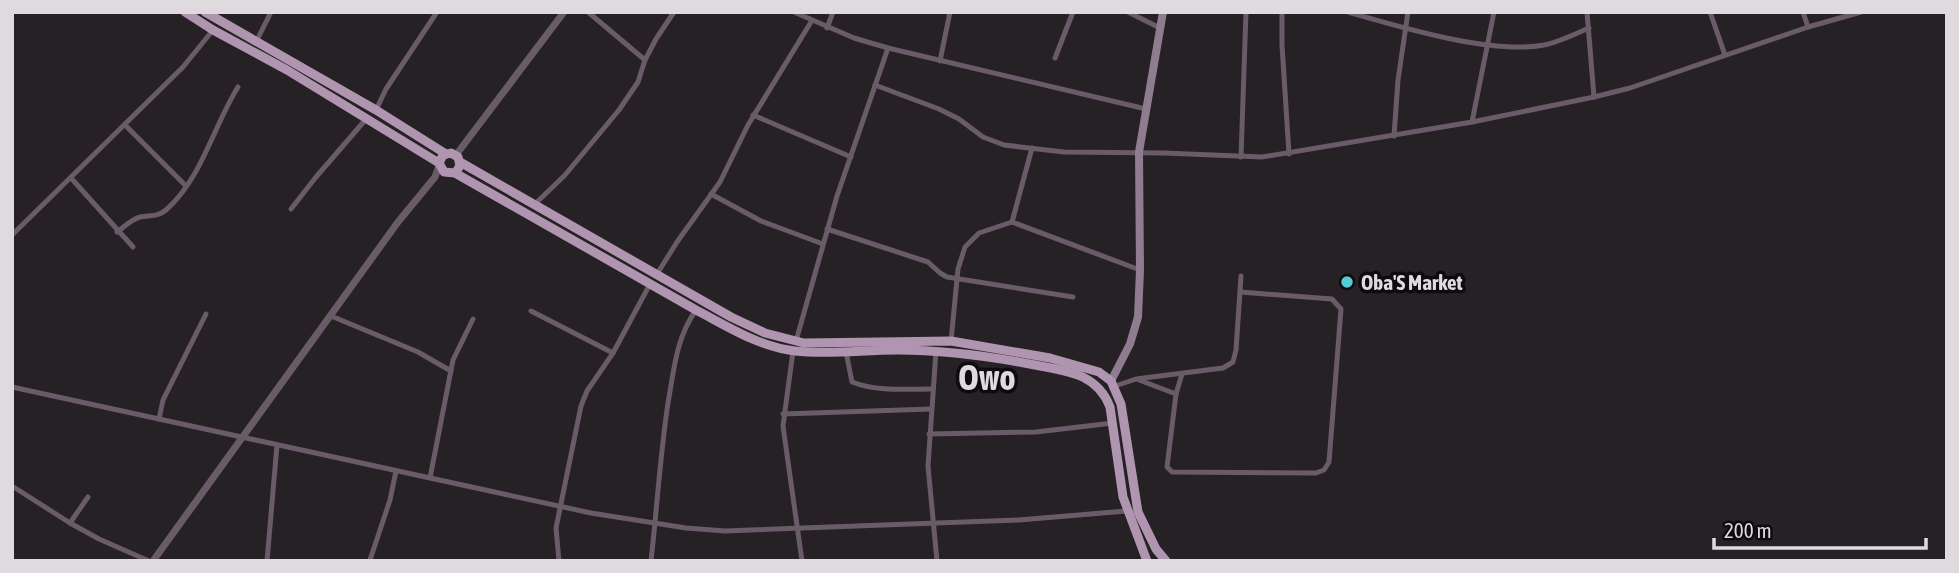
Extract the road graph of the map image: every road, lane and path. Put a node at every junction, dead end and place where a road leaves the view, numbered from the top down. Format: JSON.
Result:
{"nodes":[{"id":1,"x":185,"y":12,"type":"edge"},
{"id":2,"x":205,"y":12,"type":"edge"},
{"id":3,"x":271,"y":12,"type":"edge"},
{"id":4,"x":437,"y":12,"type":"edge"},
{"id":5,"x":564,"y":12,"type":"edge"},
{"id":6,"x":588,"y":12,"type":"edge"},
{"id":7,"x":674,"y":12,"type":"edge"},
{"id":8,"x":794,"y":12,"type":"edge"},
{"id":9,"x":833,"y":12,"type":"edge"},
{"id":10,"x":950,"y":12,"type":"edge"},
{"id":11,"x":1073,"y":12,"type":"edge"},
{"id":12,"x":1128,"y":12,"type":"edge"},
{"id":13,"x":1163,"y":12,"type":"edge"},
{"id":14,"x":1246,"y":12,"type":"edge"},
{"id":15,"x":1282,"y":12,"type":"edge"},
{"id":16,"x":1348,"y":12,"type":"edge"},
{"id":17,"x":1408,"y":12,"type":"edge"},
{"id":18,"x":1494,"y":12,"type":"edge"},
{"id":19,"x":1587,"y":12,"type":"edge"},
{"id":20,"x":1710,"y":12,"type":"edge"},
{"id":21,"x":1803,"y":12,"type":"edge"},
{"id":22,"x":1861,"y":12,"type":"edge"},
{"id":23,"x":811,"y":22,"type":"junction"},
{"id":24,"x":1406,"y":27,"type":"junction"},
{"id":25,"x":1808,"y":27,"type":"junction"},
{"id":26,"x":827,"y":28,"type":"junction"},
{"id":27,"x":1160,"y":29,"type":"junction"},
{"id":28,"x":1589,"y":29,"type":"junction"},
{"id":29,"x":213,"y":30,"type":"junction"},
{"id":30,"x":256,"y":42,"type":"junction"},
{"id":31,"x":1488,"y":45,"type":"junction"},
{"id":32,"x":887,"y":48,"type":"junction"},
{"id":33,"x":1725,"y":55,"type":"junction"},
{"id":34,"x":1055,"y":58,"type":"dead end"},
{"id":35,"x":645,"y":60,"type":"junction"},
{"id":36,"x":940,"y":61,"type":"junction"},
{"id":37,"x":876,"y":85,"type":"junction"},
{"id":38,"x":238,"y":87,"type":"dead end"},
{"id":39,"x":1594,"y":97,"type":"junction"},
{"id":40,"x":1146,"y":109,"type":"junction"},
{"id":41,"x":376,"y":110,"type":"junction"},
{"id":42,"x":753,"y":115,"type":"junction"},
{"id":43,"x":367,"y":118,"type":"junction"},
{"id":44,"x":1472,"y":122,"type":"junction"},
{"id":45,"x":125,"y":125,"type":"junction"},
{"id":46,"x":1394,"y":136,"type":"junction"},
{"id":47,"x":1032,"y":148,"type":"junction"},
{"id":48,"x":1139,"y":152,"type":"junction"},
{"id":49,"x":446,"y":154,"type":"junction"},
{"id":50,"x":1289,"y":154,"type":"junction"},
{"id":51,"x":851,"y":157,"type":"junction"},
{"id":52,"x":1241,"y":157,"type":"junction"},
{"id":53,"x":458,"y":159,"type":"junction"},
{"id":54,"x":439,"y":170,"type":"junction"},
{"id":55,"x":455,"y":173,"type":"junction"},
{"id":56,"x":71,"y":178,"type":"junction"},
{"id":57,"x":186,"y":186,"type":"junction"},
{"id":58,"x":712,"y":194,"type":"junction"},
{"id":59,"x":535,"y":204,"type":"junction"},
{"id":60,"x":291,"y":209,"type":"dead end"},
{"id":61,"x":1012,"y":222,"type":"junction"},
{"id":62,"x":827,"y":229,"type":"junction"},
{"id":63,"x":117,"y":232,"type":"junction"},
{"id":64,"x":12,"y":235,"type":"edge"},
{"id":65,"x":823,"y":244,"type":"junction"},
{"id":66,"x":133,"y":247,"type":"dead end"},
{"id":67,"x":1140,"y":270,"type":"junction"},
{"id":68,"x":657,"y":274,"type":"junction"},
{"id":69,"x":1241,"y":276,"type":"dead end"},
{"id":70,"x":957,"y":278,"type":"junction"},
{"id":71,"x":650,"y":284,"type":"junction"},
{"id":72,"x":1240,"y":292,"type":"junction"},
{"id":73,"x":1073,"y":297,"type":"dead end"},
{"id":74,"x":696,"y":310,"type":"junction"},
{"id":75,"x":531,"y":311,"type":"dead end"},
{"id":76,"x":206,"y":314,"type":"dead end"},
{"id":77,"x":331,"y":316,"type":"junction"},
{"id":78,"x":473,"y":319,"type":"dead end"},
{"id":79,"x":951,"y":341,"type":"junction"},
{"id":80,"x":794,"y":346,"type":"junction"},
{"id":81,"x":968,"y":349,"type":"junction"},
{"id":82,"x":846,"y":351,"type":"junction"},
{"id":83,"x":936,"y":351,"type":"junction"},
{"id":84,"x":613,"y":353,"type":"junction"},
{"id":85,"x":451,"y":371,"type":"junction"},
{"id":86,"x":1182,"y":374,"type":"junction"},
{"id":87,"x":1136,"y":379,"type":"junction"},
{"id":88,"x":1113,"y":384,"type":"junction"},
{"id":89,"x":12,"y":387,"type":"edge"},
{"id":90,"x":932,"y":388,"type":"junction"},
{"id":91,"x":1175,"y":394,"type":"junction"},
{"id":92,"x":931,"y":409,"type":"junction"},
{"id":93,"x":783,"y":414,"type":"junction"},
{"id":94,"x":159,"y":419,"type":"junction"},
{"id":95,"x":1113,"y":423,"type":"junction"},
{"id":96,"x":929,"y":434,"type":"junction"},
{"id":97,"x":243,"y":436,"type":"junction"},
{"id":98,"x":277,"y":445,"type":"junction"},
{"id":99,"x":396,"y":471,"type":"junction"},
{"id":100,"x":430,"y":478,"type":"junction"},
{"id":101,"x":12,"y":486,"type":"edge"},
{"id":102,"x":88,"y":497,"type":"dead end"},
{"id":103,"x":559,"y":505,"type":"junction"},
{"id":104,"x":1126,"y":511,"type":"junction"},
{"id":105,"x":70,"y":523,"type":"junction"},
{"id":106,"x":654,"y":524,"type":"junction"},
{"id":107,"x":933,"y":524,"type":"junction"},
{"id":108,"x":799,"y":530,"type":"junction"},
{"id":109,"x":151,"y":561,"type":"edge"},
{"id":110,"x":267,"y":561,"type":"edge"},
{"id":111,"x":370,"y":561,"type":"edge"},
{"id":112,"x":559,"y":561,"type":"edge"},
{"id":113,"x":651,"y":561,"type":"edge"},
{"id":114,"x":802,"y":561,"type":"edge"},
{"id":115,"x":937,"y":561,"type":"edge"},
{"id":116,"x":1147,"y":561,"type":"edge"},
{"id":117,"x":1167,"y":561,"type":"edge"}],
"edges":[{"from":1,"to":29,"type":"main road"},
{"from":2,"to":30,"type":"main road"},
{"from":3,"to":30,"type":"street"},
{"from":4,"to":41,"type":"street"},
{"from":5,"to":53,"type":"street"},
{"from":6,"to":35,"type":"street"},
{"from":7,"to":35,"type":"street"},
{"from":8,"to":23,"type":"street"},
{"from":9,"to":26,"type":"street"},
{"from":10,"to":36,"type":"street"},
{"from":11,"to":34,"type":"street"},
{"from":12,"to":27,"type":"street"},
{"from":13,"to":27,"type":"main road"},
{"from":14,"to":52,"type":"street"},
{"from":15,"to":50,"type":"street"},
{"from":16,"to":24,"type":"street"},
{"from":17,"to":24,"type":"street"},
{"from":18,"to":31,"type":"street"},
{"from":19,"to":28,"type":"street"},
{"from":20,"to":33,"type":"street"},
{"from":21,"to":25,"type":"street"},
{"from":22,"to":25,"type":"street"},
{"from":23,"to":26,"type":"street"},
{"from":23,"to":42,"type":"street"},
{"from":24,"to":31,"type":"street"},
{"from":24,"to":46,"type":"street"},
{"from":25,"to":33,"type":"street"},
{"from":26,"to":32,"type":"street"},
{"from":27,"to":40,"type":"main road"},
{"from":28,"to":31,"type":"street"},
{"from":28,"to":39,"type":"street"},
{"from":29,"to":43,"type":"main road"},
{"from":29,"to":45,"type":"street"},
{"from":30,"to":41,"type":"main road"},
{"from":31,"to":44,"type":"street"},
{"from":32,"to":36,"type":"street"},
{"from":32,"to":37,"type":"street"},
{"from":33,"to":39,"type":"street"},
{"from":35,"to":59,"type":"street"},
{"from":36,"to":40,"type":"street"},
{"from":37,"to":47,"type":"street"},
{"from":37,"to":51,"type":"street"},
{"from":38,"to":57,"type":"street"},
{"from":39,"to":44,"type":"street"},
{"from":40,"to":48,"type":"main road"},
{"from":41,"to":49,"type":"main road"},
{"from":42,"to":51,"type":"street"},
{"from":42,"to":58,"type":"street"},
{"from":43,"to":54,"type":"main road"},
{"from":43,"to":60,"type":"street"},
{"from":44,"to":46,"type":"street"},
{"from":45,"to":56,"type":"street"},
{"from":45,"to":57,"type":"street"},
{"from":46,"to":50,"type":"street"},
{"from":47,"to":48,"type":"street"},
{"from":47,"to":61,"type":"street"},
{"from":48,"to":52,"type":"street"},
{"from":48,"to":67,"type":"main road"},
{"from":49,"to":53,"type":"main road"},
{"from":49,"to":54,"type":"main road"},
{"from":50,"to":52,"type":"street"},
{"from":51,"to":62,"type":"street"},
{"from":53,"to":55,"type":"main road"},
{"from":53,"to":59,"type":"main road"},
{"from":54,"to":55,"type":"main road"},
{"from":54,"to":77,"type":"street"},
{"from":55,"to":71,"type":"main road"},
{"from":56,"to":63,"type":"street"},
{"from":56,"to":64,"type":"street"},
{"from":57,"to":63,"type":"street"},
{"from":58,"to":65,"type":"street"},
{"from":58,"to":68,"type":"street"},
{"from":59,"to":68,"type":"main road"},
{"from":61,"to":67,"type":"street"},
{"from":61,"to":70,"type":"street"},
{"from":62,"to":65,"type":"street"},
{"from":62,"to":70,"type":"street"},
{"from":63,"to":66,"type":"street"},
{"from":65,"to":80,"type":"street"},
{"from":67,"to":88,"type":"main road"},
{"from":68,"to":80,"type":"main road"},
{"from":69,"to":72,"type":"street"},
{"from":70,"to":73,"type":"street"},
{"from":70,"to":79,"type":"street"},
{"from":71,"to":74,"type":"main road"},
{"from":71,"to":84,"type":"street"},
{"from":72,"to":86,"type":"street"},
{"from":72,"to":91,"type":"street"},
{"from":74,"to":80,"type":"main road"},
{"from":74,"to":106,"type":"street"},
{"from":75,"to":84,"type":"street"},
{"from":76,"to":94,"type":"street"},
{"from":77,"to":85,"type":"street"},
{"from":77,"to":97,"type":"street"},
{"from":78,"to":85,"type":"street"},
{"from":79,"to":80,"type":"main road"},
{"from":79,"to":81,"type":"main road"},
{"from":80,"to":82,"type":"main road"},
{"from":80,"to":93,"type":"street"},
{"from":81,"to":83,"type":"main road"},
{"from":81,"to":88,"type":"main road"},
{"from":81,"to":95,"type":"main road"},
{"from":82,"to":83,"type":"main road"},
{"from":82,"to":90,"type":"street"},
{"from":83,"to":90,"type":"street"},
{"from":84,"to":103,"type":"street"},
{"from":85,"to":100,"type":"street"},
{"from":86,"to":87,"type":"street"},
{"from":86,"to":91,"type":"street"},
{"from":87,"to":88,"type":"street"},
{"from":87,"to":91,"type":"street"},
{"from":88,"to":117,"type":"main road"},
{"from":89,"to":94,"type":"street"},
{"from":90,"to":92,"type":"street"},
{"from":92,"to":93,"type":"street"},
{"from":92,"to":96,"type":"street"},
{"from":93,"to":108,"type":"street"},
{"from":94,"to":97,"type":"street"},
{"from":95,"to":96,"type":"street"},
{"from":95,"to":104,"type":"main road"},
{"from":96,"to":107,"type":"street"},
{"from":97,"to":98,"type":"street"},
{"from":97,"to":109,"type":"street"},
{"from":98,"to":99,"type":"street"},
{"from":98,"to":110,"type":"street"},
{"from":99,"to":100,"type":"street"},
{"from":99,"to":111,"type":"street"},
{"from":100,"to":103,"type":"street"},
{"from":101,"to":105,"type":"street"},
{"from":102,"to":105,"type":"street"},
{"from":103,"to":106,"type":"street"},
{"from":103,"to":112,"type":"street"},
{"from":104,"to":107,"type":"street"},
{"from":104,"to":116,"type":"main road"},
{"from":105,"to":109,"type":"street"},
{"from":106,"to":108,"type":"street"},
{"from":106,"to":113,"type":"street"},
{"from":107,"to":108,"type":"street"},
{"from":107,"to":115,"type":"street"},
{"from":108,"to":114,"type":"street"}]}
